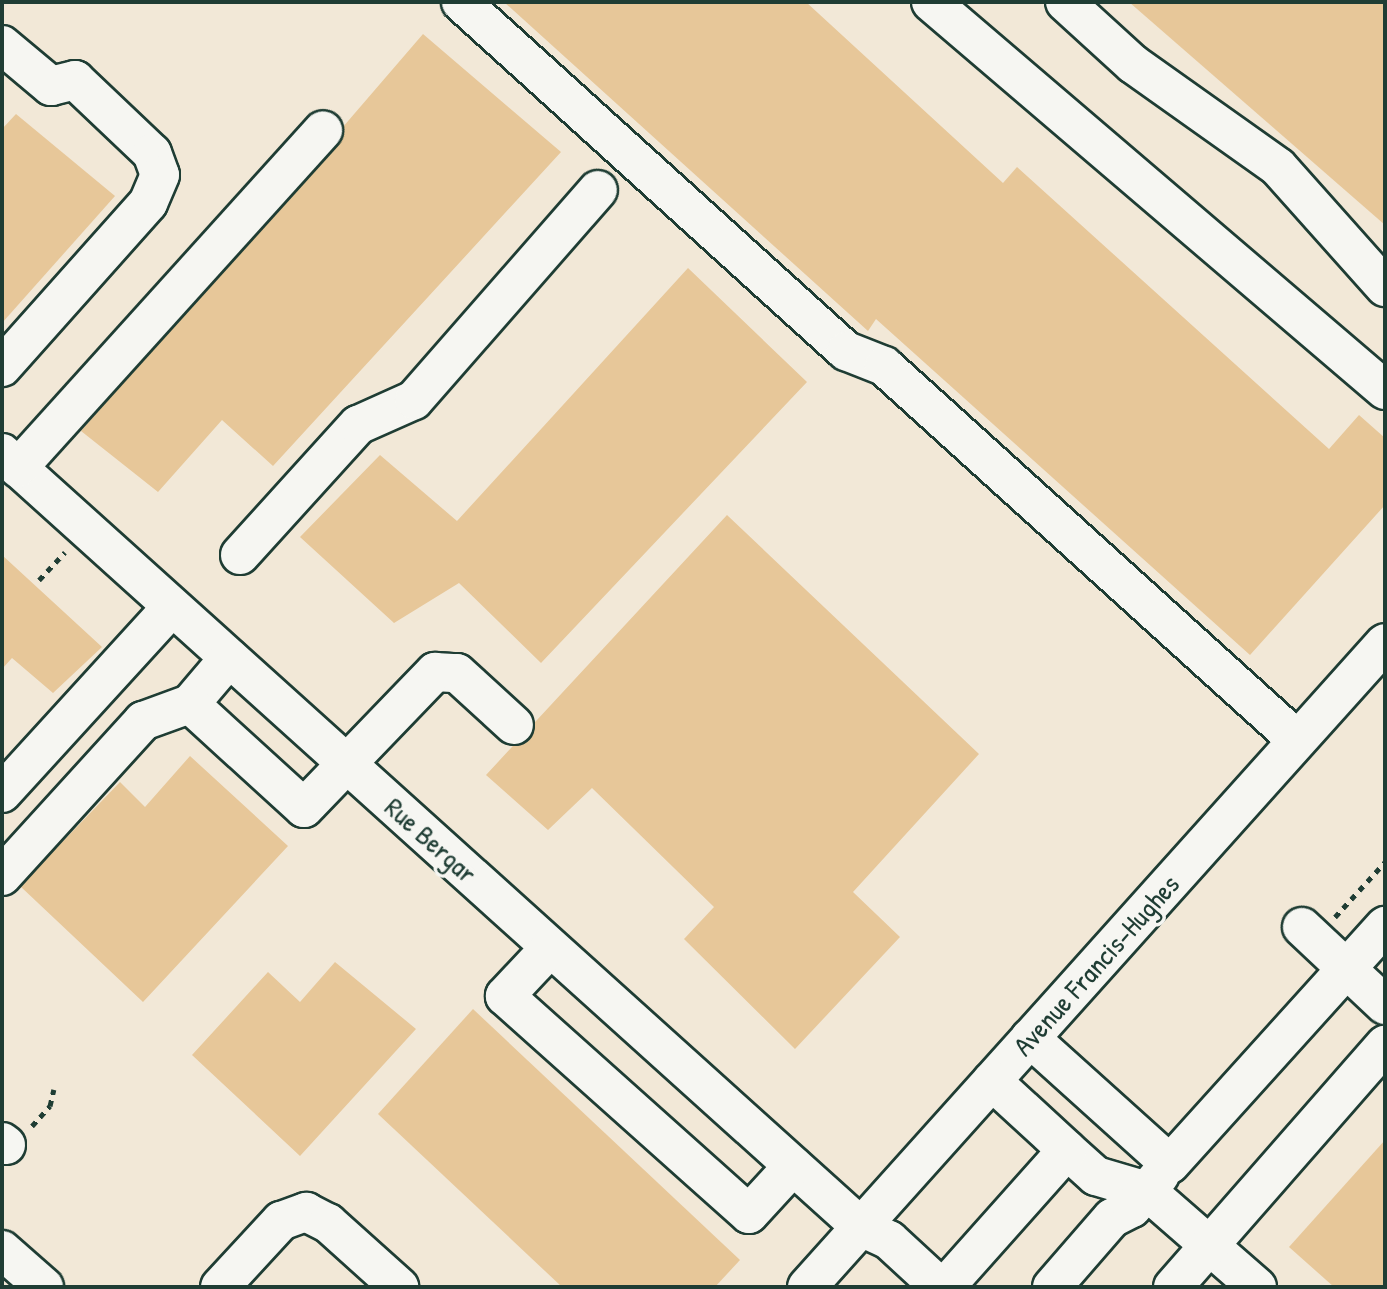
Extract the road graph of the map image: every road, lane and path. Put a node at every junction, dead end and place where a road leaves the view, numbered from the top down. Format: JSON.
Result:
{"nodes":[{"id":1,"x":461,"y":2,"type":"edge"},
{"id":2,"x":931,"y":2,"type":"edge"},
{"id":3,"x":1065,"y":2,"type":"edge"},
{"id":4,"x":2,"y":45,"type":"edge"},
{"id":5,"x":323,"y":130,"type":"dead end"},
{"id":6,"x":598,"y":190,"type":"dead end"},
{"id":7,"x":1385,"y":287,"type":"edge"},
{"id":8,"x":2,"y":367,"type":"edge"},
{"id":9,"x":1385,"y":390,"type":"edge"},
{"id":10,"x":10,"y":461,"type":"edge"},
{"id":11,"x":69,"y":548,"type":"dead end"},
{"id":12,"x":240,"y":555,"type":"dead end"},
{"id":13,"x":39,"y":580,"type":"dead end"},
{"id":14,"x":172,"y":607,"type":"junction"},
{"id":15,"x":1385,"y":643,"type":"edge"},
{"id":16,"x":229,"y":658,"type":"junction"},
{"id":17,"x":190,"y":704,"type":"junction"},
{"id":18,"x":514,"y":725,"type":"dead end"},
{"id":19,"x":1297,"y":740,"type":"junction"},
{"id":20,"x":345,"y":763,"type":"junction"},
{"id":21,"x":2,"y":793,"type":"edge"},
{"id":22,"x":1385,"y":862,"type":"edge"},
{"id":23,"x":2,"y":876,"type":"edge"},
{"id":24,"x":1318,"y":922,"type":"joint"},
{"id":25,"x":1385,"y":926,"type":"edge"},
{"id":26,"x":550,"y":948,"type":"junction"},
{"id":27,"x":1346,"y":968,"type":"junction"},
{"id":28,"x":1385,"y":1005,"type":"edge"},
{"id":29,"x":1030,"y":1038,"type":"junction"},
{"id":30,"x":1385,"y":1045,"type":"edge"},
{"id":31,"x":1066,"y":1070,"type":"junction"},
{"id":32,"x":992,"y":1081,"type":"junction"},
{"id":33,"x":54,"y":1089,"type":"dead end"},
{"id":34,"x":1028,"y":1114,"type":"junction"},
{"id":35,"x":4,"y":1144,"type":"edge"},
{"id":36,"x":1067,"y":1150,"type":"junction"},
{"id":37,"x":793,"y":1166,"type":"junction"},
{"id":38,"x":1158,"y":1177,"type":"junction"},
{"id":39,"x":861,"y":1227,"type":"junction"},
{"id":40,"x":1211,"y":1246,"type":"junction"},
{"id":41,"x":2,"y":1250,"type":"edge"},
{"id":42,"x":816,"y":1284,"type":"edge"},
{"id":43,"x":41,"y":1286,"type":"edge"},
{"id":44,"x":220,"y":1287,"type":"edge"},
{"id":45,"x":399,"y":1287,"type":"edge"},
{"id":46,"x":943,"y":1287,"type":"edge"},
{"id":47,"x":1052,"y":1287,"type":"edge"},
{"id":48,"x":1173,"y":1287,"type":"edge"},
{"id":49,"x":1257,"y":1287,"type":"edge"}],
"edges":[{"from":1,"to":19,"type":"street"},
{"from":2,"to":9,"type":"street"},
{"from":3,"to":7,"type":"street"},
{"from":4,"to":8,"type":"street"},
{"from":5,"to":10,"type":"street"},
{"from":6,"to":12,"type":"street"},
{"from":10,"to":14,"type":"street","name":"Rue Bergar"},
{"from":11,"to":13,"type":"path"},
{"from":14,"to":16,"type":"street","name":"Rue Bergar"},
{"from":14,"to":21,"type":"street"},
{"from":15,"to":19,"type":"street","name":"Avenue Francis-Hughes"},
{"from":16,"to":17,"type":"street"},
{"from":16,"to":20,"type":"street","name":"Rue Bergar"},
{"from":17,"to":20,"type":"street"},
{"from":17,"to":23,"type":"street"},
{"from":18,"to":20,"type":"street"},
{"from":19,"to":29,"type":"street","name":"Avenue Francis-Hughes"},
{"from":20,"to":26,"type":"street","name":"Rue Bergar"},
{"from":22,"to":24,"type":"path"},
{"from":24,"to":27,"type":"street"},
{"from":25,"to":27,"type":"street"},
{"from":26,"to":37,"type":"street","name":"Rue Bergar"},
{"from":26,"to":37,"type":"street"},
{"from":27,"to":28,"type":"street"},
{"from":27,"to":38,"type":"street"},
{"from":29,"to":31,"type":"street"},
{"from":29,"to":32,"type":"street","name":"Avenue Francis-Hughes"},
{"from":30,"to":40,"type":"street"},
{"from":31,"to":34,"type":"street"},
{"from":31,"to":38,"type":"street"},
{"from":32,"to":34,"type":"street"},
{"from":32,"to":39,"type":"street","name":"Avenue Francis-Hughes"},
{"from":33,"to":35,"type":"path"},
{"from":34,"to":36,"type":"street"},
{"from":36,"to":38,"type":"street"},
{"from":36,"to":46,"type":"street"},
{"from":37,"to":39,"type":"street","name":"Rue Bergar"},
{"from":38,"to":40,"type":"street"},
{"from":38,"to":47,"type":"street"},
{"from":39,"to":42,"type":"street","name":"Avenue Francis-Hughes"},
{"from":39,"to":46,"type":"street","name":"Rue Bergar"},
{"from":40,"to":48,"type":"street"},
{"from":40,"to":49,"type":"street"},
{"from":41,"to":43,"type":"street"},
{"from":44,"to":45,"type":"street"}]}
